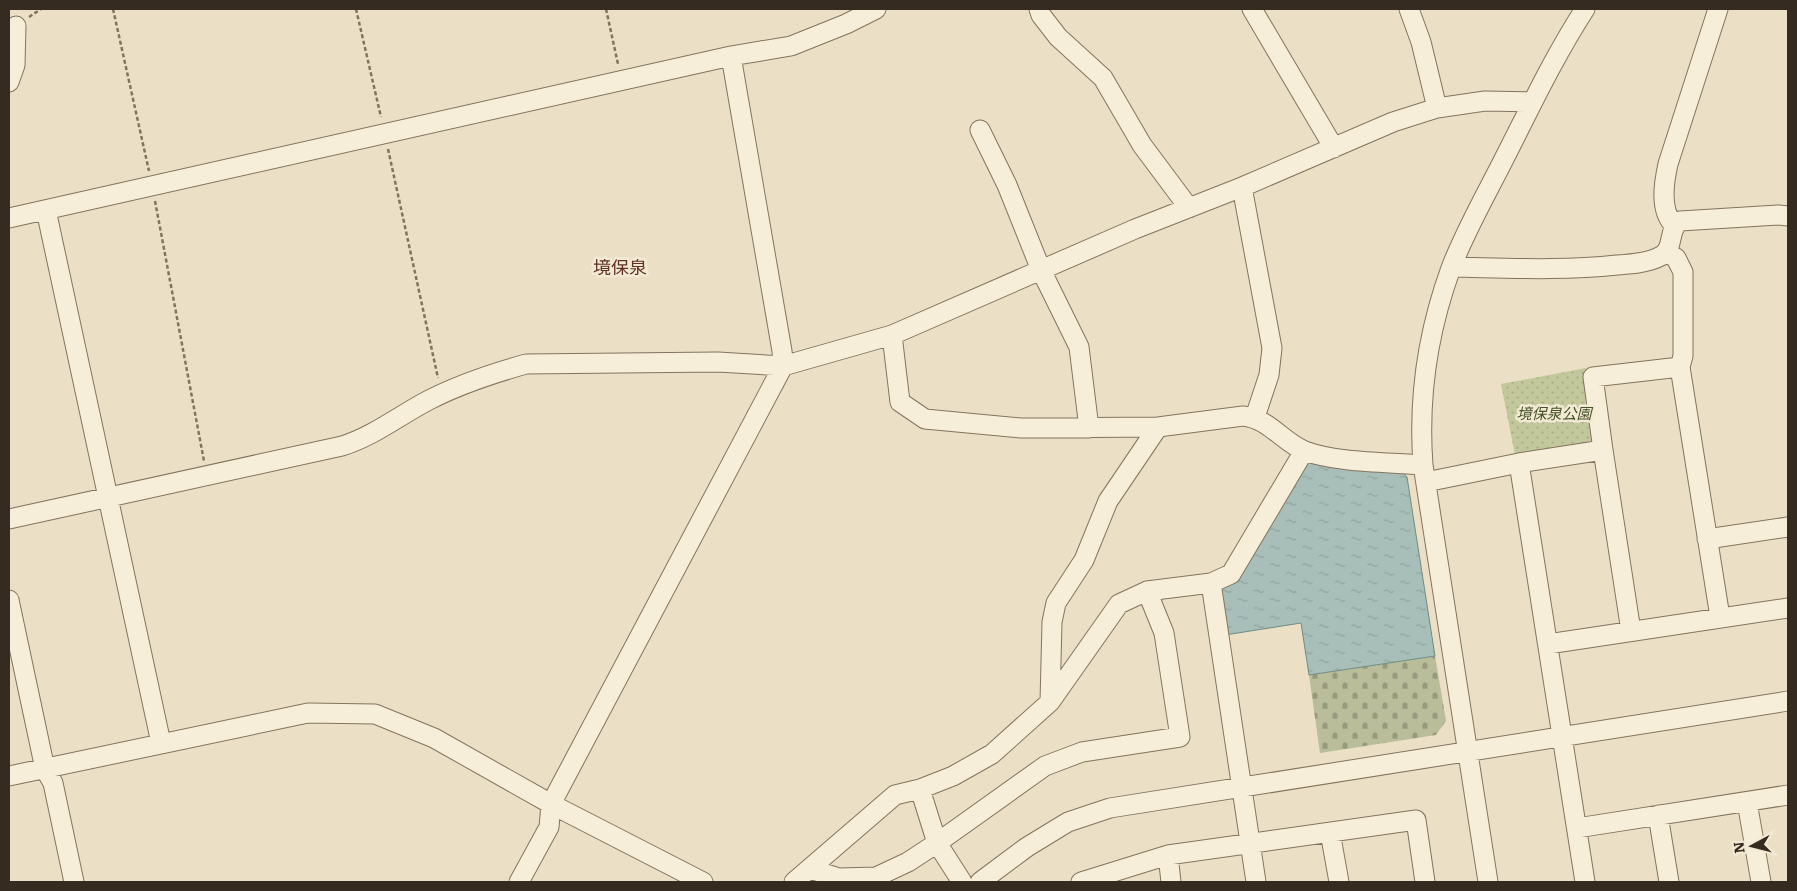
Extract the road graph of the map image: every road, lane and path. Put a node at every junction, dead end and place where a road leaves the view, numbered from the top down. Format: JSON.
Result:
{"nodes":[{"id":1,"x":113,"y":9,"type":"edge"},
{"id":2,"x":356,"y":9,"type":"edge"},
{"id":3,"x":606,"y":9,"type":"edge"},
{"id":4,"x":876,"y":9,"type":"edge"},
{"id":5,"x":1039,"y":9,"type":"edge"},
{"id":6,"x":1252,"y":9,"type":"edge"},
{"id":7,"x":1409,"y":9,"type":"edge"},
{"id":8,"x":1585,"y":9,"type":"edge"},
{"id":9,"x":1718,"y":9,"type":"edge"},
{"id":10,"x":16,"y":26,"type":"dead end"},
{"id":11,"x":731,"y":56,"type":"junction"},
{"id":12,"x":622,"y":80,"type":"junction"},
{"id":13,"x":9,"y":82,"type":"edge"},
{"id":14,"x":1532,"y":102,"type":"junction"},
{"id":15,"x":1437,"y":108,"type":"junction"},
{"id":16,"x":980,"y":130,"type":"dead end"},
{"id":17,"x":384,"y":133,"type":"junction"},
{"id":18,"x":1334,"y":148,"type":"junction"},
{"id":19,"x":152,"y":186,"type":"junction"},
{"id":20,"x":1242,"y":187,"type":"junction"},
{"id":21,"x":1189,"y":208,"type":"junction"},
{"id":22,"x":46,"y":210,"type":"junction"},
{"id":23,"x":1788,"y":216,"type":"edge"},
{"id":24,"x":9,"y":218,"type":"edge"},
{"id":25,"x":1674,"y":225,"type":"junction"},
{"id":26,"x":1667,"y":252,"type":"junction"},
{"id":27,"x":1452,"y":267,"type":"junction"},
{"id":28,"x":1040,"y":270,"type":"junction"},
{"id":29,"x":892,"y":335,"type":"junction"},
{"id":30,"x":783,"y":366,"type":"junction"},
{"id":31,"x":1680,"y":367,"type":"junction"},
{"id":32,"x":443,"y":394,"type":"junction"},
{"id":33,"x":1255,"y":417,"type":"junction"},
{"id":34,"x":1158,"y":427,"type":"junction"},
{"id":35,"x":1089,"y":428,"type":"junction"},
{"id":36,"x":1603,"y":450,"type":"junction"},
{"id":37,"x":1304,"y":451,"type":"junction"},
{"id":38,"x":1519,"y":463,"type":"junction"},
{"id":39,"x":1425,"y":473,"type":"junction"},
{"id":40,"x":207,"y":475,"type":"junction"},
{"id":41,"x":108,"y":497,"type":"junction"},
{"id":42,"x":9,"y":518,"type":"edge"},
{"id":43,"x":1788,"y":527,"type":"edge"},
{"id":44,"x":1707,"y":539,"type":"junction"},
{"id":45,"x":1212,"y":583,"type":"junction"},
{"id":46,"x":1147,"y":591,"type":"junction"},
{"id":47,"x":9,"y":600,"type":"edge"},
{"id":48,"x":1788,"y":608,"type":"edge"},
{"id":49,"x":1720,"y":617,"type":"junction"},
{"id":50,"x":1631,"y":630,"type":"junction"},
{"id":51,"x":1548,"y":644,"type":"junction"},
{"id":52,"x":1050,"y":702,"type":"junction"},
{"id":53,"x":1788,"y":702,"type":"edge"},
{"id":54,"x":1562,"y":736,"type":"junction"},
{"id":55,"x":161,"y":743,"type":"junction"},
{"id":56,"x":1468,"y":753,"type":"junction"},
{"id":57,"x":45,"y":769,"type":"junction"},
{"id":58,"x":9,"y":776,"type":"edge"},
{"id":59,"x":1241,"y":786,"type":"junction"},
{"id":60,"x":920,"y":789,"type":"junction"},
{"id":61,"x":1788,"y":795,"type":"edge"},
{"id":62,"x":1747,"y":802,"type":"junction"},
{"id":63,"x":551,"y":804,"type":"junction"},
{"id":64,"x":1658,"y":816,"type":"junction"},
{"id":65,"x":1576,"y":828,"type":"junction"},
{"id":66,"x":1330,"y":832,"type":"junction"},
{"id":67,"x":937,"y":843,"type":"junction"},
{"id":68,"x":1250,"y":844,"type":"junction"},
{"id":69,"x":1168,"y":855,"type":"junction"},
{"id":70,"x":810,"y":868,"type":"junction"},
{"id":71,"x":697,"y":881,"type":"edge"},
{"id":72,"x":1085,"y":881,"type":"edge"},
{"id":73,"x":74,"y":882,"type":"edge"},
{"id":74,"x":519,"y":882,"type":"edge"},
{"id":75,"x":794,"y":882,"type":"edge"},
{"id":76,"x":962,"y":882,"type":"edge"},
{"id":77,"x":980,"y":882,"type":"edge"},
{"id":78,"x":1172,"y":882,"type":"edge"},
{"id":79,"x":1256,"y":882,"type":"edge"},
{"id":80,"x":1339,"y":882,"type":"edge"},
{"id":81,"x":1425,"y":882,"type":"edge"},
{"id":82,"x":1488,"y":882,"type":"edge"},
{"id":83,"x":1585,"y":882,"type":"edge"},
{"id":84,"x":1669,"y":882,"type":"edge"},
{"id":85,"x":1761,"y":882,"type":"edge"}],
"edges":[{"from":1,"to":19,"type":"path"},
{"from":2,"to":17,"type":"path"},
{"from":3,"to":12,"type":"path"},
{"from":4,"to":11,"type":"street"},
{"from":5,"to":21,"type":"street"},
{"from":6,"to":18,"type":"street"},
{"from":7,"to":15,"type":"street"},
{"from":8,"to":14,"type":"street"},
{"from":9,"to":25,"type":"street"},
{"from":10,"to":13,"type":"street"},
{"from":11,"to":12,"type":"street"},
{"from":11,"to":30,"type":"street"},
{"from":12,"to":17,"type":"street"},
{"from":14,"to":15,"type":"street"},
{"from":14,"to":27,"type":"street"},
{"from":15,"to":18,"type":"street"},
{"from":16,"to":28,"type":"street"},
{"from":17,"to":19,"type":"street"},
{"from":17,"to":32,"type":"path"},
{"from":18,"to":20,"type":"street"},
{"from":19,"to":22,"type":"street"},
{"from":19,"to":40,"type":"path"},
{"from":20,"to":21,"type":"street"},
{"from":20,"to":33,"type":"street"},
{"from":21,"to":28,"type":"street"},
{"from":22,"to":24,"type":"street"},
{"from":22,"to":41,"type":"street"},
{"from":23,"to":25,"type":"street"},
{"from":25,"to":26,"type":"street"},
{"from":26,"to":27,"type":"street"},
{"from":26,"to":31,"type":"street"},
{"from":27,"to":39,"type":"street"},
{"from":28,"to":29,"type":"street"},
{"from":28,"to":35,"type":"street"},
{"from":29,"to":30,"type":"street"},
{"from":29,"to":35,"type":"street"},
{"from":30,"to":32,"type":"street"},
{"from":30,"to":63,"type":"street"},
{"from":31,"to":36,"type":"street"},
{"from":31,"to":44,"type":"street"},
{"from":32,"to":40,"type":"street"},
{"from":33,"to":34,"type":"street"},
{"from":33,"to":37,"type":"street"},
{"from":34,"to":35,"type":"street"},
{"from":34,"to":52,"type":"street"},
{"from":36,"to":38,"type":"street"},
{"from":36,"to":50,"type":"street"},
{"from":37,"to":39,"type":"street"},
{"from":37,"to":45,"type":"street"},
{"from":38,"to":39,"type":"street"},
{"from":38,"to":51,"type":"street"},
{"from":39,"to":56,"type":"street"},
{"from":40,"to":41,"type":"street"},
{"from":41,"to":42,"type":"street"},
{"from":41,"to":55,"type":"street"},
{"from":43,"to":44,"type":"street"},
{"from":44,"to":49,"type":"street"},
{"from":45,"to":46,"type":"street"},
{"from":45,"to":59,"type":"street"},
{"from":46,"to":52,"type":"street"},
{"from":46,"to":67,"type":"street"},
{"from":47,"to":57,"type":"street"},
{"from":48,"to":49,"type":"street"},
{"from":49,"to":50,"type":"street"},
{"from":50,"to":51,"type":"street"},
{"from":51,"to":54,"type":"street"},
{"from":52,"to":60,"type":"street"},
{"from":53,"to":54,"type":"street"},
{"from":54,"to":56,"type":"street"},
{"from":54,"to":65,"type":"street"},
{"from":55,"to":57,"type":"street"},
{"from":55,"to":63,"type":"street"},
{"from":56,"to":59,"type":"street"},
{"from":56,"to":82,"type":"street"},
{"from":57,"to":58,"type":"street"},
{"from":57,"to":73,"type":"street"},
{"from":59,"to":68,"type":"street"},
{"from":59,"to":77,"type":"street"},
{"from":60,"to":67,"type":"street"},
{"from":60,"to":70,"type":"street"},
{"from":61,"to":62,"type":"street"},
{"from":62,"to":64,"type":"street"},
{"from":62,"to":85,"type":"street"},
{"from":63,"to":71,"type":"street"},
{"from":63,"to":74,"type":"street"},
{"from":64,"to":65,"type":"street"},
{"from":64,"to":84,"type":"street"},
{"from":65,"to":83,"type":"street"},
{"from":66,"to":68,"type":"street"},
{"from":66,"to":80,"type":"street"},
{"from":66,"to":81,"type":"street"},
{"from":67,"to":70,"type":"street"},
{"from":67,"to":76,"type":"street"},
{"from":68,"to":69,"type":"street"},
{"from":68,"to":79,"type":"street"},
{"from":69,"to":72,"type":"street"},
{"from":69,"to":78,"type":"street"},
{"from":70,"to":75,"type":"street"}]}
